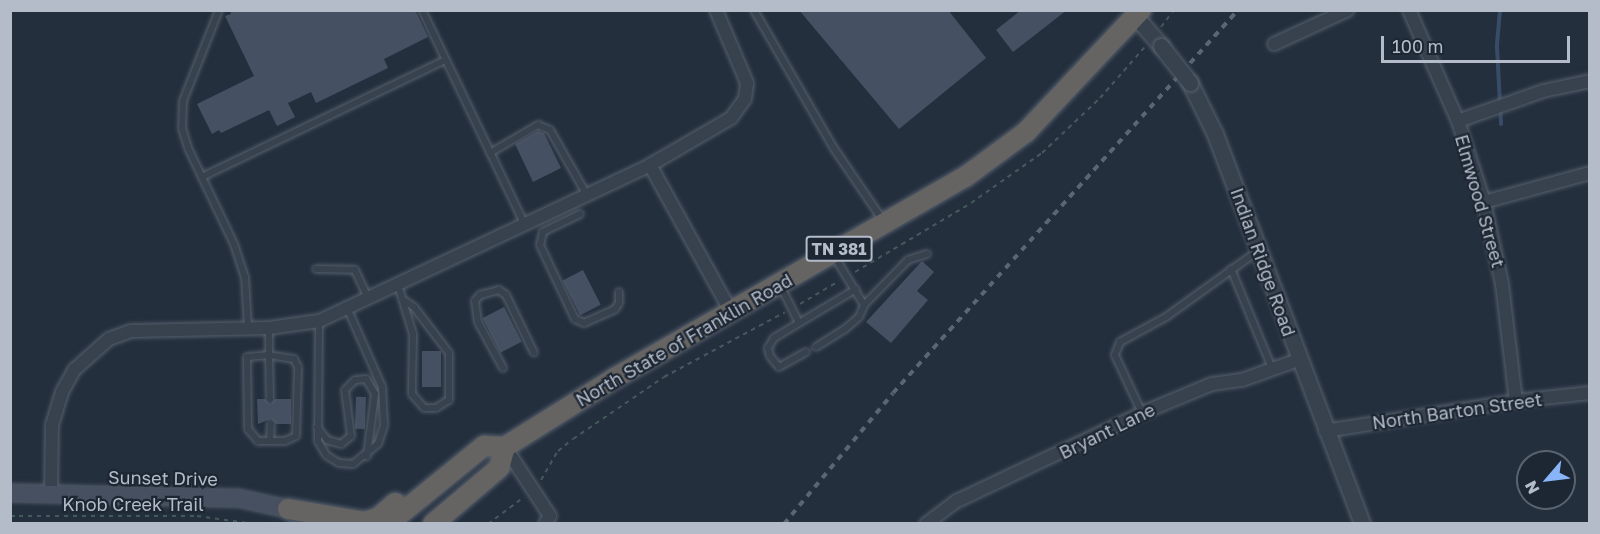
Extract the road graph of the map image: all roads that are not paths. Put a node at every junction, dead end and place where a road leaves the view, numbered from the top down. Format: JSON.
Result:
{"nodes":[{"id":1,"x":219,"y":10,"type":"edge"},
{"id":2,"x":422,"y":10,"type":"edge"},
{"id":3,"x":716,"y":10,"type":"edge"},
{"id":4,"x":754,"y":10,"type":"edge"},
{"id":5,"x":1348,"y":10,"type":"edge"},
{"id":6,"x":1409,"y":10,"type":"edge"},
{"id":7,"x":1136,"y":13,"type":"edge"},
{"id":8,"x":1274,"y":44,"type":"dead end"},
{"id":9,"x":445,"y":60,"type":"junction"},
{"id":10,"x":1588,"y":81,"type":"edge"},
{"id":11,"x":1590,"y":95,"type":"edge"},
{"id":12,"x":1458,"y":121,"type":"junction"},
{"id":13,"x":490,"y":153,"type":"junction"},
{"id":14,"x":650,"y":165,"type":"junction"},
{"id":15,"x":1590,"y":173,"type":"edge"},
{"id":16,"x":202,"y":177,"type":"junction"},
{"id":17,"x":587,"y":195,"type":"junction"},
{"id":18,"x":1484,"y":202,"type":"junction"},
{"id":19,"x":580,"y":214,"type":"dead end"},
{"id":20,"x":524,"y":223,"type":"junction"},
{"id":21,"x":885,"y":224,"type":"junction"},
{"id":22,"x":1259,"y":251,"type":"junction"},
{"id":23,"x":832,"y":253,"type":"junction"},
{"id":24,"x":927,"y":254,"type":"dead end"},
{"id":25,"x":316,"y":269,"type":"dead end"},
{"id":26,"x":1231,"y":269,"type":"junction"},
{"id":27,"x":780,"y":284,"type":"junction"},
{"id":28,"x":398,"y":285,"type":"junction"},
{"id":29,"x":856,"y":289,"type":"junction"},
{"id":30,"x":619,"y":292,"type":"dead end"},
{"id":31,"x":402,"y":299,"type":"junction"},
{"id":32,"x":369,"y":300,"type":"junction"},
{"id":33,"x":864,"y":305,"type":"junction"},
{"id":34,"x":348,"y":310,"type":"junction"},
{"id":35,"x":731,"y":312,"type":"junction"},
{"id":36,"x":319,"y":321,"type":"junction"},
{"id":37,"x":799,"y":323,"type":"junction"},
{"id":38,"x":248,"y":327,"type":"junction"},
{"id":39,"x":269,"y":328,"type":"junction"},
{"id":40,"x":816,"y":347,"type":"dead end"},
{"id":41,"x":806,"y":352,"type":"dead end"},
{"id":42,"x":534,"y":353,"type":"dead end"},
{"id":43,"x":269,"y":355,"type":"junction"},
{"id":44,"x":1299,"y":360,"type":"junction"},
{"id":45,"x":503,"y":368,"type":"dead end"},
{"id":46,"x":1272,"y":369,"type":"junction"},
{"id":47,"x":1590,"y":393,"type":"edge"},
{"id":48,"x":270,"y":399,"type":"dead end"},
{"id":49,"x":1516,"y":400,"type":"junction"},
{"id":50,"x":1142,"y":413,"type":"junction"},
{"id":51,"x":271,"y":424,"type":"dead end"},
{"id":52,"x":317,"y":427,"type":"junction"},
{"id":53,"x":1325,"y":431,"type":"junction"},
{"id":54,"x":270,"y":441,"type":"junction"},
{"id":55,"x":505,"y":447,"type":"junction"},
{"id":56,"x":366,"y":457,"type":"junction"},
{"id":57,"x":454,"y":469,"type":"junction"},
{"id":58,"x":10,"y":493,"type":"edge"},
{"id":59,"x":51,"y":495,"type":"junction"},
{"id":60,"x":288,"y":509,"type":"junction"},
{"id":61,"x":308,"y":524,"type":"edge"},
{"id":62,"x":388,"y":524,"type":"edge"},
{"id":63,"x":433,"y":524,"type":"edge"},
{"id":64,"x":545,"y":524,"type":"edge"},
{"id":65,"x":926,"y":524,"type":"edge"},
{"id":66,"x":1362,"y":524,"type":"edge"}],
"edges":[{"from":1,"to":16,"type":"lane"},
{"from":2,"to":9,"type":"lane"},
{"from":3,"to":14,"type":"street"},
{"from":4,"to":21,"type":"lane"},
{"from":5,"to":8,"type":"street"},
{"from":6,"to":12,"type":"street","name":"Elmwood Street"},
{"from":7,"to":21,"type":"highway","name":"North State of Franklin Road","number":"TN 381"},
{"from":7,"to":22,"type":"street","name":"Indian Ridge Road","bridge":true},
{"from":9,"to":13,"type":"lane"},
{"from":9,"to":16,"type":"lane"},
{"from":10,"to":11,"type":"street"},
{"from":10,"to":12,"type":"street"},
{"from":12,"to":18,"type":"street","name":"Elmwood Street"},
{"from":13,"to":17,"type":"lane"},
{"from":13,"to":20,"type":"lane"},
{"from":14,"to":17,"type":"street"},
{"from":14,"to":35,"type":"street"},
{"from":15,"to":18,"type":"street"},
{"from":16,"to":38,"type":"lane"},
{"from":17,"to":20,"type":"street"},
{"from":18,"to":49,"type":"street","name":"Elmwood Street"},
{"from":19,"to":30,"type":"lane"},
{"from":20,"to":28,"type":"street"},
{"from":21,"to":23,"type":"highway","name":"North State of Franklin Road","number":"TN 381"},
{"from":22,"to":26,"type":"lane"},
{"from":22,"to":44,"type":"street","name":"Indian Ridge Road"},
{"from":23,"to":27,"type":"highway","name":"North State of Franklin Road","number":"TN 381"},
{"from":23,"to":29,"type":"lane"},
{"from":24,"to":33,"type":"lane"},
{"from":25,"to":32,"type":"lane"},
{"from":26,"to":46,"type":"lane"},
{"from":26,"to":50,"type":"lane"},
{"from":27,"to":35,"type":"highway","name":"North State of Franklin Road","number":"TN 381"},
{"from":27,"to":37,"type":"lane"},
{"from":28,"to":31,"type":"lane"},
{"from":28,"to":32,"type":"street"},
{"from":29,"to":33,"type":"lane"},
{"from":29,"to":37,"type":"lane"},
{"from":31,"to":31,"type":"lane"},
{"from":32,"to":34,"type":"street"},
{"from":33,"to":40,"type":"lane"},
{"from":34,"to":36,"type":"street"},
{"from":34,"to":56,"type":"lane"},
{"from":35,"to":55,"type":"highway","name":"North State of Franklin Road","number":"TN 381"},
{"from":36,"to":39,"type":"street"},
{"from":36,"to":52,"type":"lane"},
{"from":37,"to":41,"type":"lane"},
{"from":38,"to":39,"type":"street"},
{"from":38,"to":59,"type":"street"},
{"from":39,"to":43,"type":"lane"},
{"from":42,"to":45,"type":"lane"},
{"from":43,"to":48,"type":"lane"},
{"from":43,"to":54,"type":"lane"},
{"from":43,"to":54,"type":"lane"},
{"from":44,"to":46,"type":"street","name":"Bryant Lane"},
{"from":44,"to":53,"type":"street","name":"Indian Ridge Road"},
{"from":46,"to":50,"type":"street","name":"Bryant Lane"},
{"from":47,"to":49,"type":"street","name":"North Barton Street"},
{"from":49,"to":53,"type":"street","name":"North Barton Street"},
{"from":50,"to":65,"type":"street","name":"Bryant Lane"},
{"from":51,"to":54,"type":"lane"},
{"from":52,"to":56,"type":"lane"},
{"from":52,"to":56,"type":"lane"},
{"from":53,"to":66,"type":"street","name":"Indian Ridge Road"},
{"from":55,"to":57,"type":"highway","name":"North State of Franklin Road","number":"TN 381"},
{"from":55,"to":63,"type":"highway"},
{"from":55,"to":64,"type":"street"},
{"from":57,"to":60,"type":"highway"},
{"from":57,"to":62,"type":"highway","name":"North State of Franklin Road","number":"TN 381"},
{"from":58,"to":59,"type":"main road","name":"Sunset Drive"},
{"from":59,"to":60,"type":"main road","name":"Sunset Drive"},
{"from":60,"to":61,"type":"main road","name":"Sunset Drive"}]}
